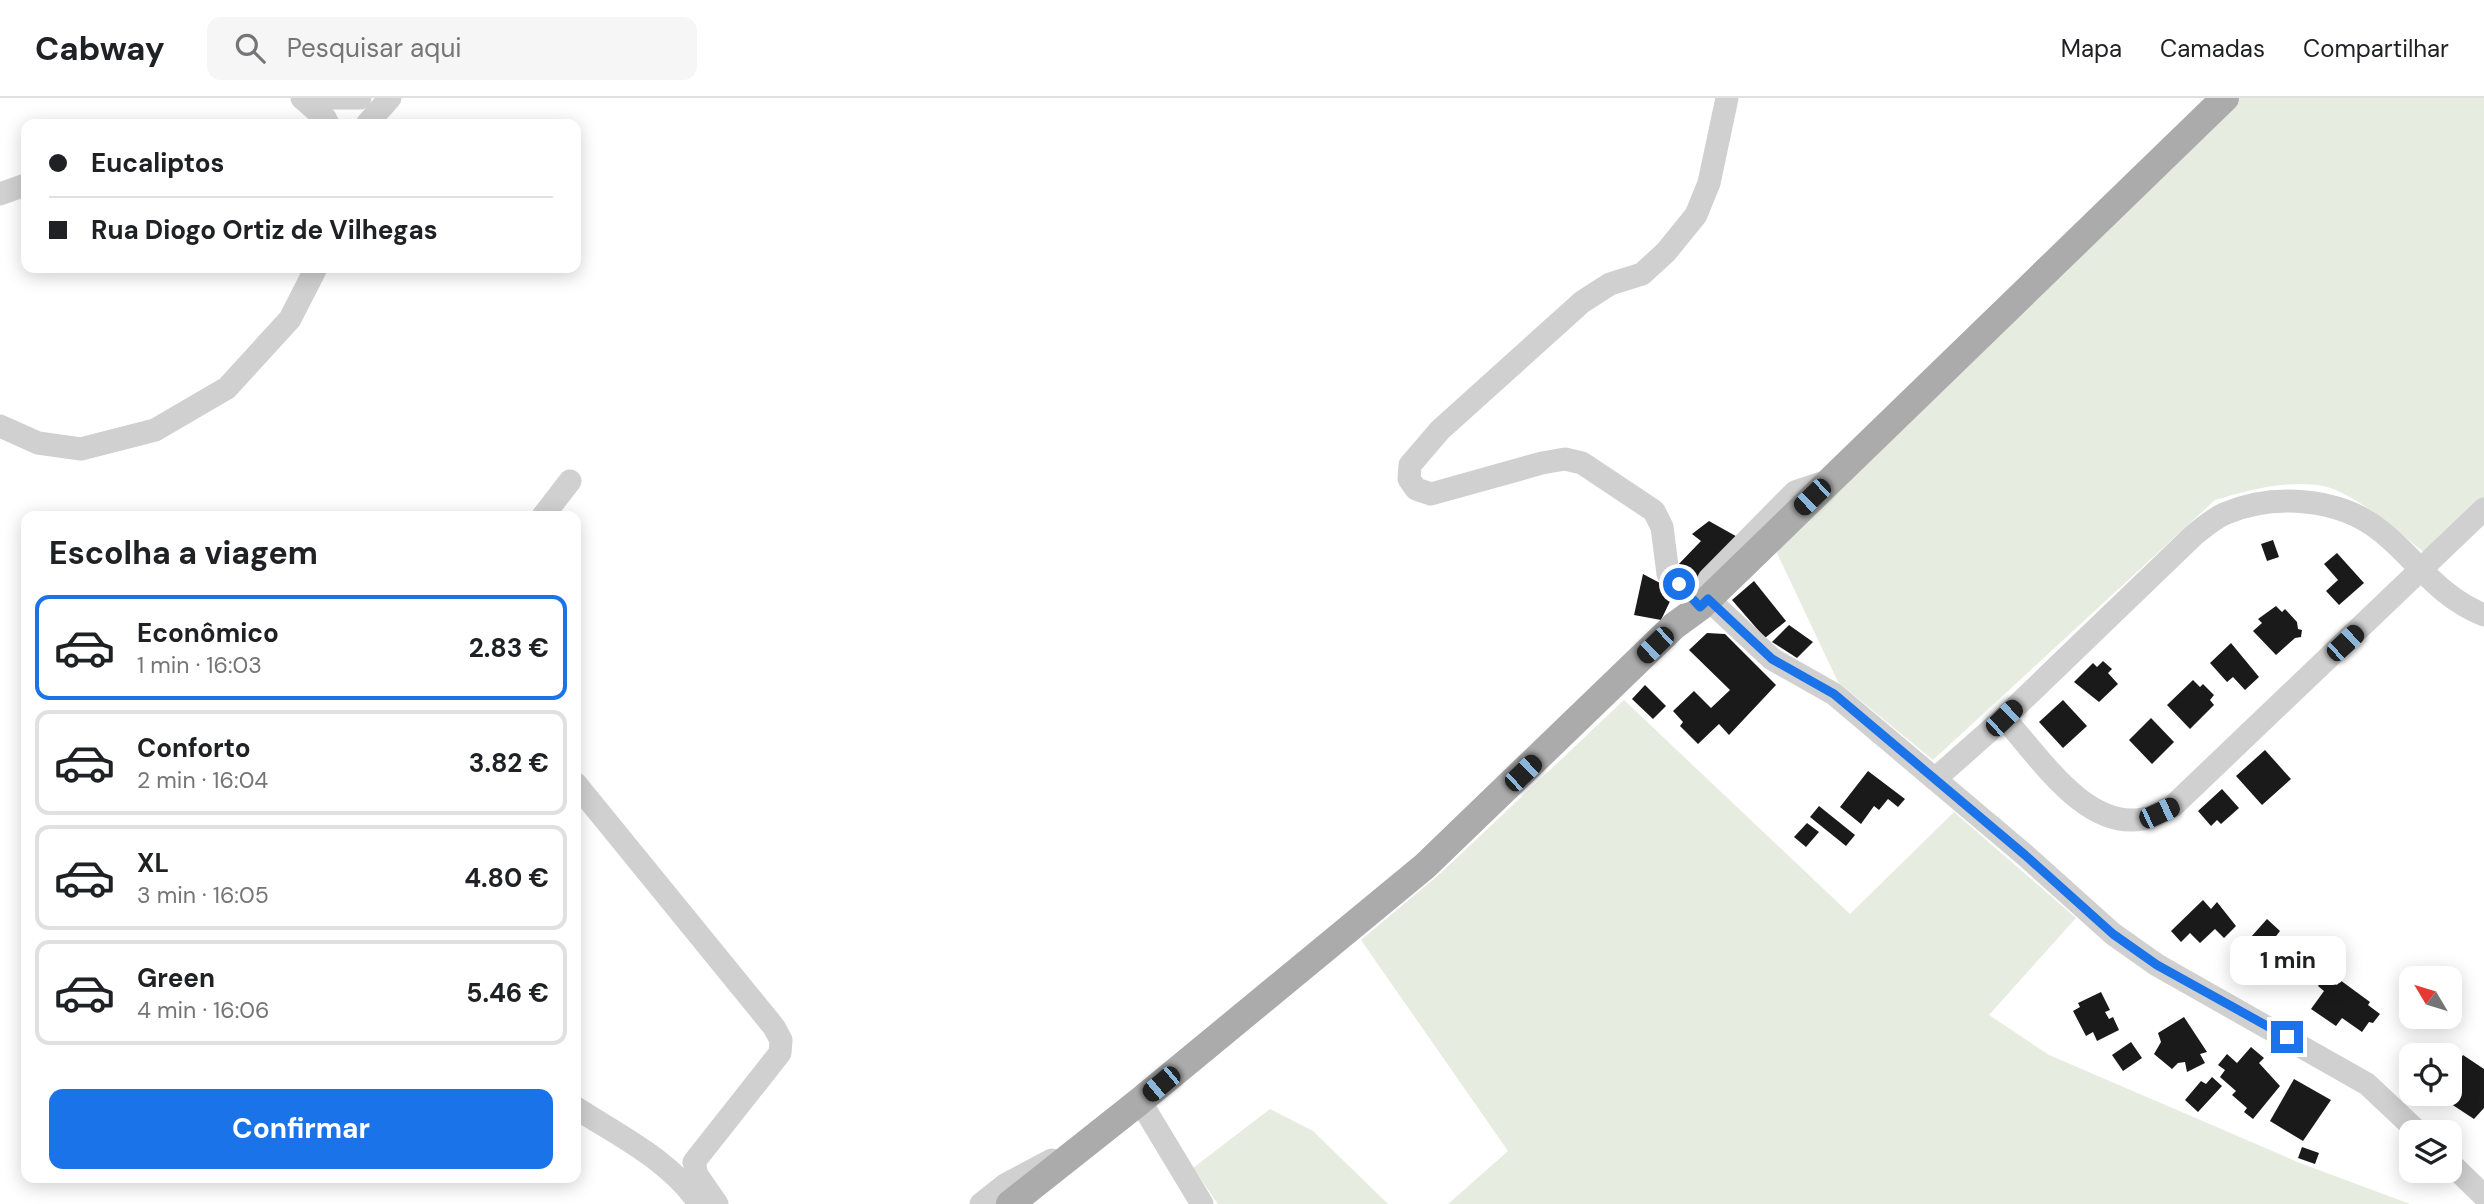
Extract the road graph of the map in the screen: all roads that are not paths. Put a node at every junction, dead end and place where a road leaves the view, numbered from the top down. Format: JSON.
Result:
{"nodes":[{"id":1,"x":302,"y":98,"type":"edge"},
{"id":2,"x":317,"y":98,"type":"edge"},
{"id":3,"x":360,"y":98,"type":"edge"},
{"id":4,"x":390,"y":98,"type":"edge"},
{"id":5,"x":1727,"y":98,"type":"edge"},
{"id":6,"x":2225,"y":98,"type":"edge"},
{"id":7,"x":326,"y":119,"type":"edge"},
{"id":8,"x":371,"y":119,"type":"edge"},
{"id":9,"x":21,"y":186,"type":"edge"},
{"id":10,"x":0,"y":194,"type":"edge"},
{"id":11,"x":313,"y":273,"type":"edge"},
{"id":12,"x":0,"y":426,"type":"edge"},
{"id":13,"x":569,"y":481,"type":"dead end"},
{"id":14,"x":2484,"y":509,"type":"edge"},
{"id":15,"x":546,"y":511,"type":"edge"},
{"id":16,"x":2422,"y":570,"type":"junction"},
{"id":17,"x":1704,"y":603,"type":"junction"},
{"id":18,"x":2484,"y":615,"type":"edge"},
{"id":19,"x":2004,"y":718,"type":"junction"},
{"id":20,"x":1935,"y":779,"type":"junction"},
{"id":21,"x":581,"y":790,"type":"edge"},
{"id":22,"x":1140,"y":1101,"type":"junction"},
{"id":23,"x":581,"y":1111,"type":"edge"},
{"id":24,"x":2405,"y":1120,"type":"edge"},
{"id":25,"x":1095,"y":1138,"type":"junction"},
{"id":26,"x":2462,"y":1175,"type":"edge"},
{"id":27,"x":2484,"y":1196,"type":"edge"},
{"id":28,"x":700,"y":1204,"type":"edge"},
{"id":29,"x":717,"y":1204,"type":"edge"},
{"id":30,"x":981,"y":1204,"type":"edge"},
{"id":31,"x":1010,"y":1204,"type":"edge"},
{"id":32,"x":1202,"y":1204,"type":"edge"}],
"edges":[{"from":1,"to":7,"type":"street"},
{"from":2,"to":3,"type":"street"},
{"from":4,"to":8,"type":"street"},
{"from":5,"to":17,"type":"street"},
{"from":6,"to":17,"type":"main road"},
{"from":9,"to":10,"type":"street"},
{"from":11,"to":12,"type":"street"},
{"from":13,"to":15,"type":"street"},
{"from":14,"to":16,"type":"street"},
{"from":16,"to":18,"type":"street"},
{"from":16,"to":19,"type":"street"},
{"from":16,"to":19,"type":"street"},
{"from":17,"to":20,"type":"street"},
{"from":17,"to":22,"type":"main road"},
{"from":19,"to":20,"type":"street"},
{"from":20,"to":24,"type":"street"},
{"from":21,"to":29,"type":"street"},
{"from":22,"to":25,"type":"main road"},
{"from":22,"to":32,"type":"street"},
{"from":23,"to":28,"type":"street"},
{"from":25,"to":30,"type":"street"},
{"from":25,"to":31,"type":"main road"},
{"from":26,"to":27,"type":"street"}]}
